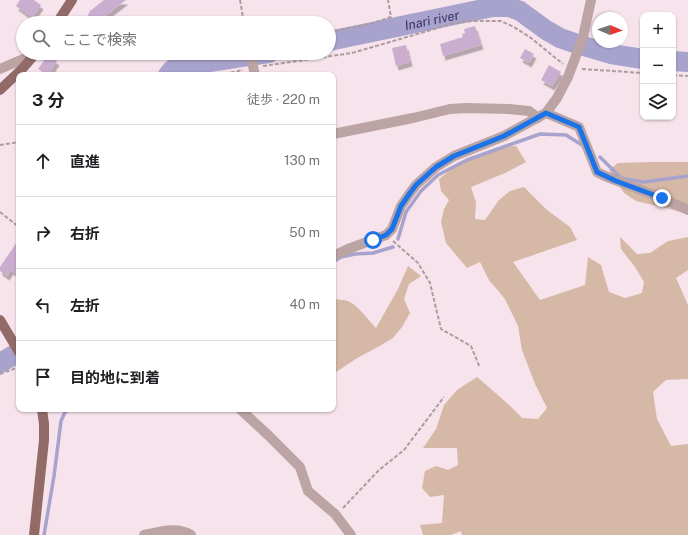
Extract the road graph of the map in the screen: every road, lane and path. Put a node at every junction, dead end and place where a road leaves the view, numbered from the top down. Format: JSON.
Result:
{"nodes":[{"id":1,"x":72,"y":0,"type":"edge"},
{"id":2,"x":240,"y":0,"type":"edge"},
{"id":3,"x":388,"y":0,"type":"edge"},
{"id":4,"x":591,"y":0,"type":"edge"},
{"id":5,"x":62,"y":16,"type":"edge"},
{"id":6,"x":243,"y":16,"type":"edge"},
{"id":7,"x":336,"y":31,"type":"edge"},
{"id":8,"x":336,"y":56,"type":"edge"},
{"id":9,"x":20,"y":60,"type":"edge"},
{"id":10,"x":30,"y":60,"type":"edge"},
{"id":11,"x":252,"y":60,"type":"edge"},
{"id":12,"x":314,"y":60,"type":"edge"},
{"id":13,"x":571,"y":68,"type":"junction"},
{"id":14,"x":0,"y":69,"type":"edge"},
{"id":15,"x":254,"y":71,"type":"edge"},
{"id":16,"x":19,"y":72,"type":"edge"},
{"id":17,"x":640,"y":73,"type":"edge"},
{"id":18,"x":16,"y":75,"type":"edge"},
{"id":19,"x":676,"y":75,"type":"edge"},
{"id":20,"x":688,"y":76,"type":"edge"},
{"id":21,"x":0,"y":90,"type":"edge"},
{"id":22,"x":542,"y":116,"type":"junction"},
{"id":23,"x":336,"y":133,"type":"edge"},
{"id":24,"x":16,"y":142,"type":"edge"},
{"id":25,"x":0,"y":145,"type":"edge"},
{"id":26,"x":688,"y":210,"type":"edge"},
{"id":27,"x":0,"y":212,"type":"edge"},
{"id":28,"x":16,"y":224,"type":"edge"},
{"id":29,"x":386,"y":235,"type":"junction"},
{"id":30,"x":336,"y":255,"type":"edge"},
{"id":31,"x":0,"y":320,"type":"edge"},
{"id":32,"x":16,"y":347,"type":"edge"},
{"id":33,"x":16,"y":368,"type":"edge"},
{"id":34,"x":480,"y":368,"type":"dead end"},
{"id":35,"x":0,"y":374,"type":"edge"},
{"id":36,"x":444,"y":397,"type":"dead end"},
{"id":37,"x":42,"y":412,"type":"edge"},
{"id":38,"x":243,"y":412,"type":"edge"},
{"id":39,"x":336,"y":516,"type":"junction"},
{"id":40,"x":34,"y":535,"type":"edge"},
{"id":41,"x":144,"y":535,"type":"edge"},
{"id":42,"x":191,"y":535,"type":"edge"},
{"id":43,"x":350,"y":535,"type":"edge"}],
"edges":[{"from":1,"to":5,"type":"main road"},
{"from":2,"to":6,"type":"path"},
{"from":3,"to":7,"type":"path"},
{"from":4,"to":13,"type":"street"},
{"from":8,"to":13,"type":"path"},
{"from":9,"to":14,"type":"street"},
{"from":10,"to":16,"type":"main road"},
{"from":11,"to":15,"type":"street"},
{"from":12,"to":15,"type":"path"},
{"from":13,"to":17,"type":"path"},
{"from":13,"to":22,"type":"street"},
{"from":18,"to":21,"type":"main road"},
{"from":19,"to":20,"type":"path"},
{"from":22,"to":23,"type":"street"},
{"from":22,"to":26,"type":"street"},
{"from":22,"to":29,"type":"street"},
{"from":24,"to":25,"type":"path"},
{"from":27,"to":28,"type":"path"},
{"from":29,"to":30,"type":"street"},
{"from":29,"to":34,"type":"path"},
{"from":31,"to":32,"type":"main road"},
{"from":33,"to":35,"type":"path"},
{"from":36,"to":39,"type":"path"},
{"from":37,"to":40,"type":"main road"},
{"from":38,"to":39,"type":"street"},
{"from":39,"to":43,"type":"street"},
{"from":41,"to":42,"type":"street"}]}
